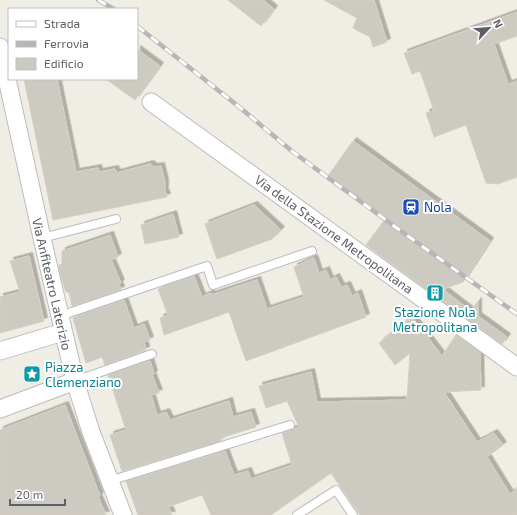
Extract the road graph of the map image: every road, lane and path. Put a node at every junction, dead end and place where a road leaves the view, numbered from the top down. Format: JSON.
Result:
{"nodes":[{"id":1,"x":0,"y":47,"type":"edge"},
{"id":2,"x":151,"y":102,"type":"dead end"},
{"id":3,"x":116,"y":219,"type":"dead end"},
{"id":4,"x":42,"y":238,"type":"junction"},
{"id":5,"x":312,"y":251,"type":"dead end"},
{"id":6,"x":62,"y":324,"type":"junction"},
{"id":7,"x":0,"y":351,"type":"edge"},
{"id":8,"x":152,"y":354,"type":"dead end"},
{"id":9,"x":517,"y":367,"type":"edge"},
{"id":10,"x":75,"y":381,"type":"junction"},
{"id":11,"x":0,"y":409,"type":"edge"},
{"id":12,"x":290,"y":424,"type":"dead end"},
{"id":13,"x":109,"y":481,"type":"junction"},
{"id":14,"x":123,"y":515,"type":"edge"},
{"id":15,"x":297,"y":515,"type":"edge"},
{"id":16,"x":353,"y":515,"type":"edge"}],
"edges":[{"from":1,"to":4,"type":"street","name":"Via Anfiteatro Laterizio"},
{"from":2,"to":9,"type":"street","name":"Via della Stazione Metropolitana"},
{"from":3,"to":4,"type":"lane"},
{"from":4,"to":6,"type":"street","name":"Via Anfiteatro Laterizio"},
{"from":5,"to":6,"type":"lane"},
{"from":6,"to":7,"type":"street"},
{"from":6,"to":10,"type":"street","name":"Via Anfiteatro Laterizio"},
{"from":8,"to":10,"type":"lane"},
{"from":10,"to":11,"type":"street"},
{"from":10,"to":13,"type":"street","name":"Via Anfiteatro Laterizio"},
{"from":12,"to":13,"type":"lane"},
{"from":13,"to":14,"type":"street","name":"Via Anfiteatro Laterizio"},
{"from":15,"to":16,"type":"lane"}]}
